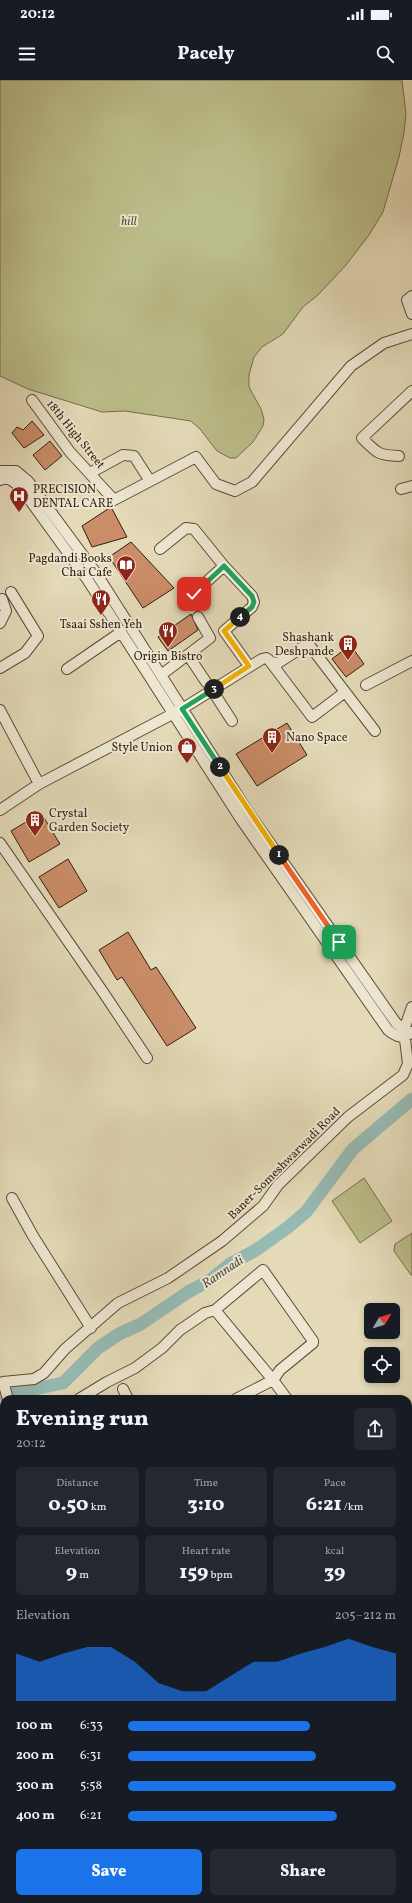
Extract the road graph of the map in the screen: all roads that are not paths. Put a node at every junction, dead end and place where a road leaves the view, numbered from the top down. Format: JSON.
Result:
{"nodes":[{"id":1,"x":412,"y":296,"type":"edge"},
{"id":2,"x":412,"y":314,"type":"edge"},
{"id":3,"x":412,"y":334,"type":"edge"},
{"id":4,"x":412,"y":391,"type":"edge"},
{"id":5,"x":32,"y":400,"type":"dead end"},
{"id":6,"x":399,"y":456,"type":"dead end"},
{"id":7,"x":0,"y":471,"type":"edge"},
{"id":8,"x":90,"y":473,"type":"junction"},
{"id":9,"x":0,"y":480,"type":"edge"},
{"id":10,"x":150,"y":481,"type":"junction"},
{"id":11,"x":24,"y":484,"type":"junction"},
{"id":12,"x":412,"y":486,"type":"edge"},
{"id":13,"x":401,"y":489,"type":"dead end"},
{"id":14,"x":160,"y":549,"type":"dead end"},
{"id":15,"x":224,"y":566,"type":"junction"},
{"id":16,"x":194,"y":594,"type":"dead end"},
{"id":17,"x":1,"y":600,"type":"edge"},
{"id":18,"x":198,"y":617,"type":"dead end"},
{"id":19,"x":0,"y":623,"type":"edge"},
{"id":20,"x":121,"y":632,"type":"junction"},
{"id":21,"x":188,"y":655,"type":"junction"},
{"id":22,"x":412,"y":660,"type":"edge"},
{"id":23,"x":271,"y":662,"type":"junction"},
{"id":24,"x":249,"y":666,"type":"junction"},
{"id":25,"x":0,"y":668,"type":"edge"},
{"id":26,"x":67,"y":669,"type":"dead end"},
{"id":27,"x":161,"y":675,"type":"junction"},
{"id":28,"x":366,"y":685,"type":"dead end"},
{"id":29,"x":209,"y":686,"type":"junction"},
{"id":30,"x":345,"y":692,"type":"junction"},
{"id":31,"x":182,"y":709,"type":"junction"},
{"id":32,"x":0,"y":710,"type":"edge"},
{"id":33,"x":173,"y":714,"type":"junction"},
{"id":34,"x":232,"y":721,"type":"dead end"},
{"id":35,"x":375,"y":731,"type":"dead end"},
{"id":36,"x":39,"y":784,"type":"junction"},
{"id":37,"x":0,"y":810,"type":"edge"},
{"id":38,"x":0,"y":844,"type":"edge"},
{"id":39,"x":412,"y":1007,"type":"edge"},
{"id":40,"x":407,"y":1032,"type":"edge"},
{"id":41,"x":147,"y":1058,"type":"dead end"},
{"id":42,"x":12,"y":1198,"type":"dead end"},
{"id":43,"x":215,"y":1310,"type":"junction"},
{"id":44,"x":91,"y":1328,"type":"junction"},
{"id":45,"x":273,"y":1380,"type":"junction"},
{"id":46,"x":2,"y":1381,"type":"edge"},
{"id":47,"x":123,"y":1390,"type":"dead end"},
{"id":48,"x":7,"y":1395,"type":"edge"},
{"id":49,"x":86,"y":1395,"type":"edge"},
{"id":50,"x":126,"y":1395,"type":"edge"},
{"id":51,"x":244,"y":1395,"type":"edge"},
{"id":52,"x":284,"y":1395,"type":"edge"}],
"edges":[{"from":1,"to":2,"type":"street"},
{"from":3,"to":10,"type":"street","name":"18th High Street"},
{"from":4,"to":6,"type":"street"},
{"from":5,"to":8,"type":"street","name":"18th High Street"},
{"from":7,"to":11,"type":"street"},
{"from":8,"to":10,"type":"street","name":"18th High Street"},
{"from":8,"to":10,"type":"street"},
{"from":9,"to":11,"type":"street"},
{"from":11,"to":20,"type":"street"},
{"from":11,"to":27,"type":"street"},
{"from":12,"to":13,"type":"street"},
{"from":14,"to":15,"type":"street"},
{"from":15,"to":16,"type":"street"},
{"from":15,"to":24,"type":"street"},
{"from":17,"to":19,"type":"street"},
{"from":17,"to":25,"type":"street"},
{"from":18,"to":21,"type":"street"},
{"from":20,"to":26,"type":"street"},
{"from":20,"to":33,"type":"street"},
{"from":21,"to":27,"type":"street"},
{"from":21,"to":29,"type":"street"},
{"from":22,"to":28,"type":"street"},
{"from":23,"to":24,"type":"street"},
{"from":23,"to":30,"type":"street"},
{"from":23,"to":30,"type":"street"},
{"from":24,"to":29,"type":"street"},
{"from":27,"to":31,"type":"street"},
{"from":29,"to":31,"type":"street"},
{"from":29,"to":34,"type":"street"},
{"from":30,"to":35,"type":"street"},
{"from":31,"to":33,"type":"street"},
{"from":31,"to":40,"type":"street"},
{"from":32,"to":36,"type":"street"},
{"from":33,"to":36,"type":"street"},
{"from":33,"to":40,"type":"street"},
{"from":36,"to":37,"type":"street"},
{"from":38,"to":41,"type":"street"},
{"from":39,"to":40,"type":"street"},
{"from":40,"to":44,"type":"street","name":"Baner-Someshwarwadi Road"},
{"from":42,"to":44,"type":"street"},
{"from":43,"to":45,"type":"street"},
{"from":43,"to":45,"type":"street"},
{"from":43,"to":49,"type":"street"},
{"from":44,"to":46,"type":"street","name":"Baner-Someshwarwadi Road"},
{"from":45,"to":51,"type":"street"},
{"from":45,"to":52,"type":"street"},
{"from":46,"to":48,"type":"street"},
{"from":47,"to":50,"type":"street"}]}
